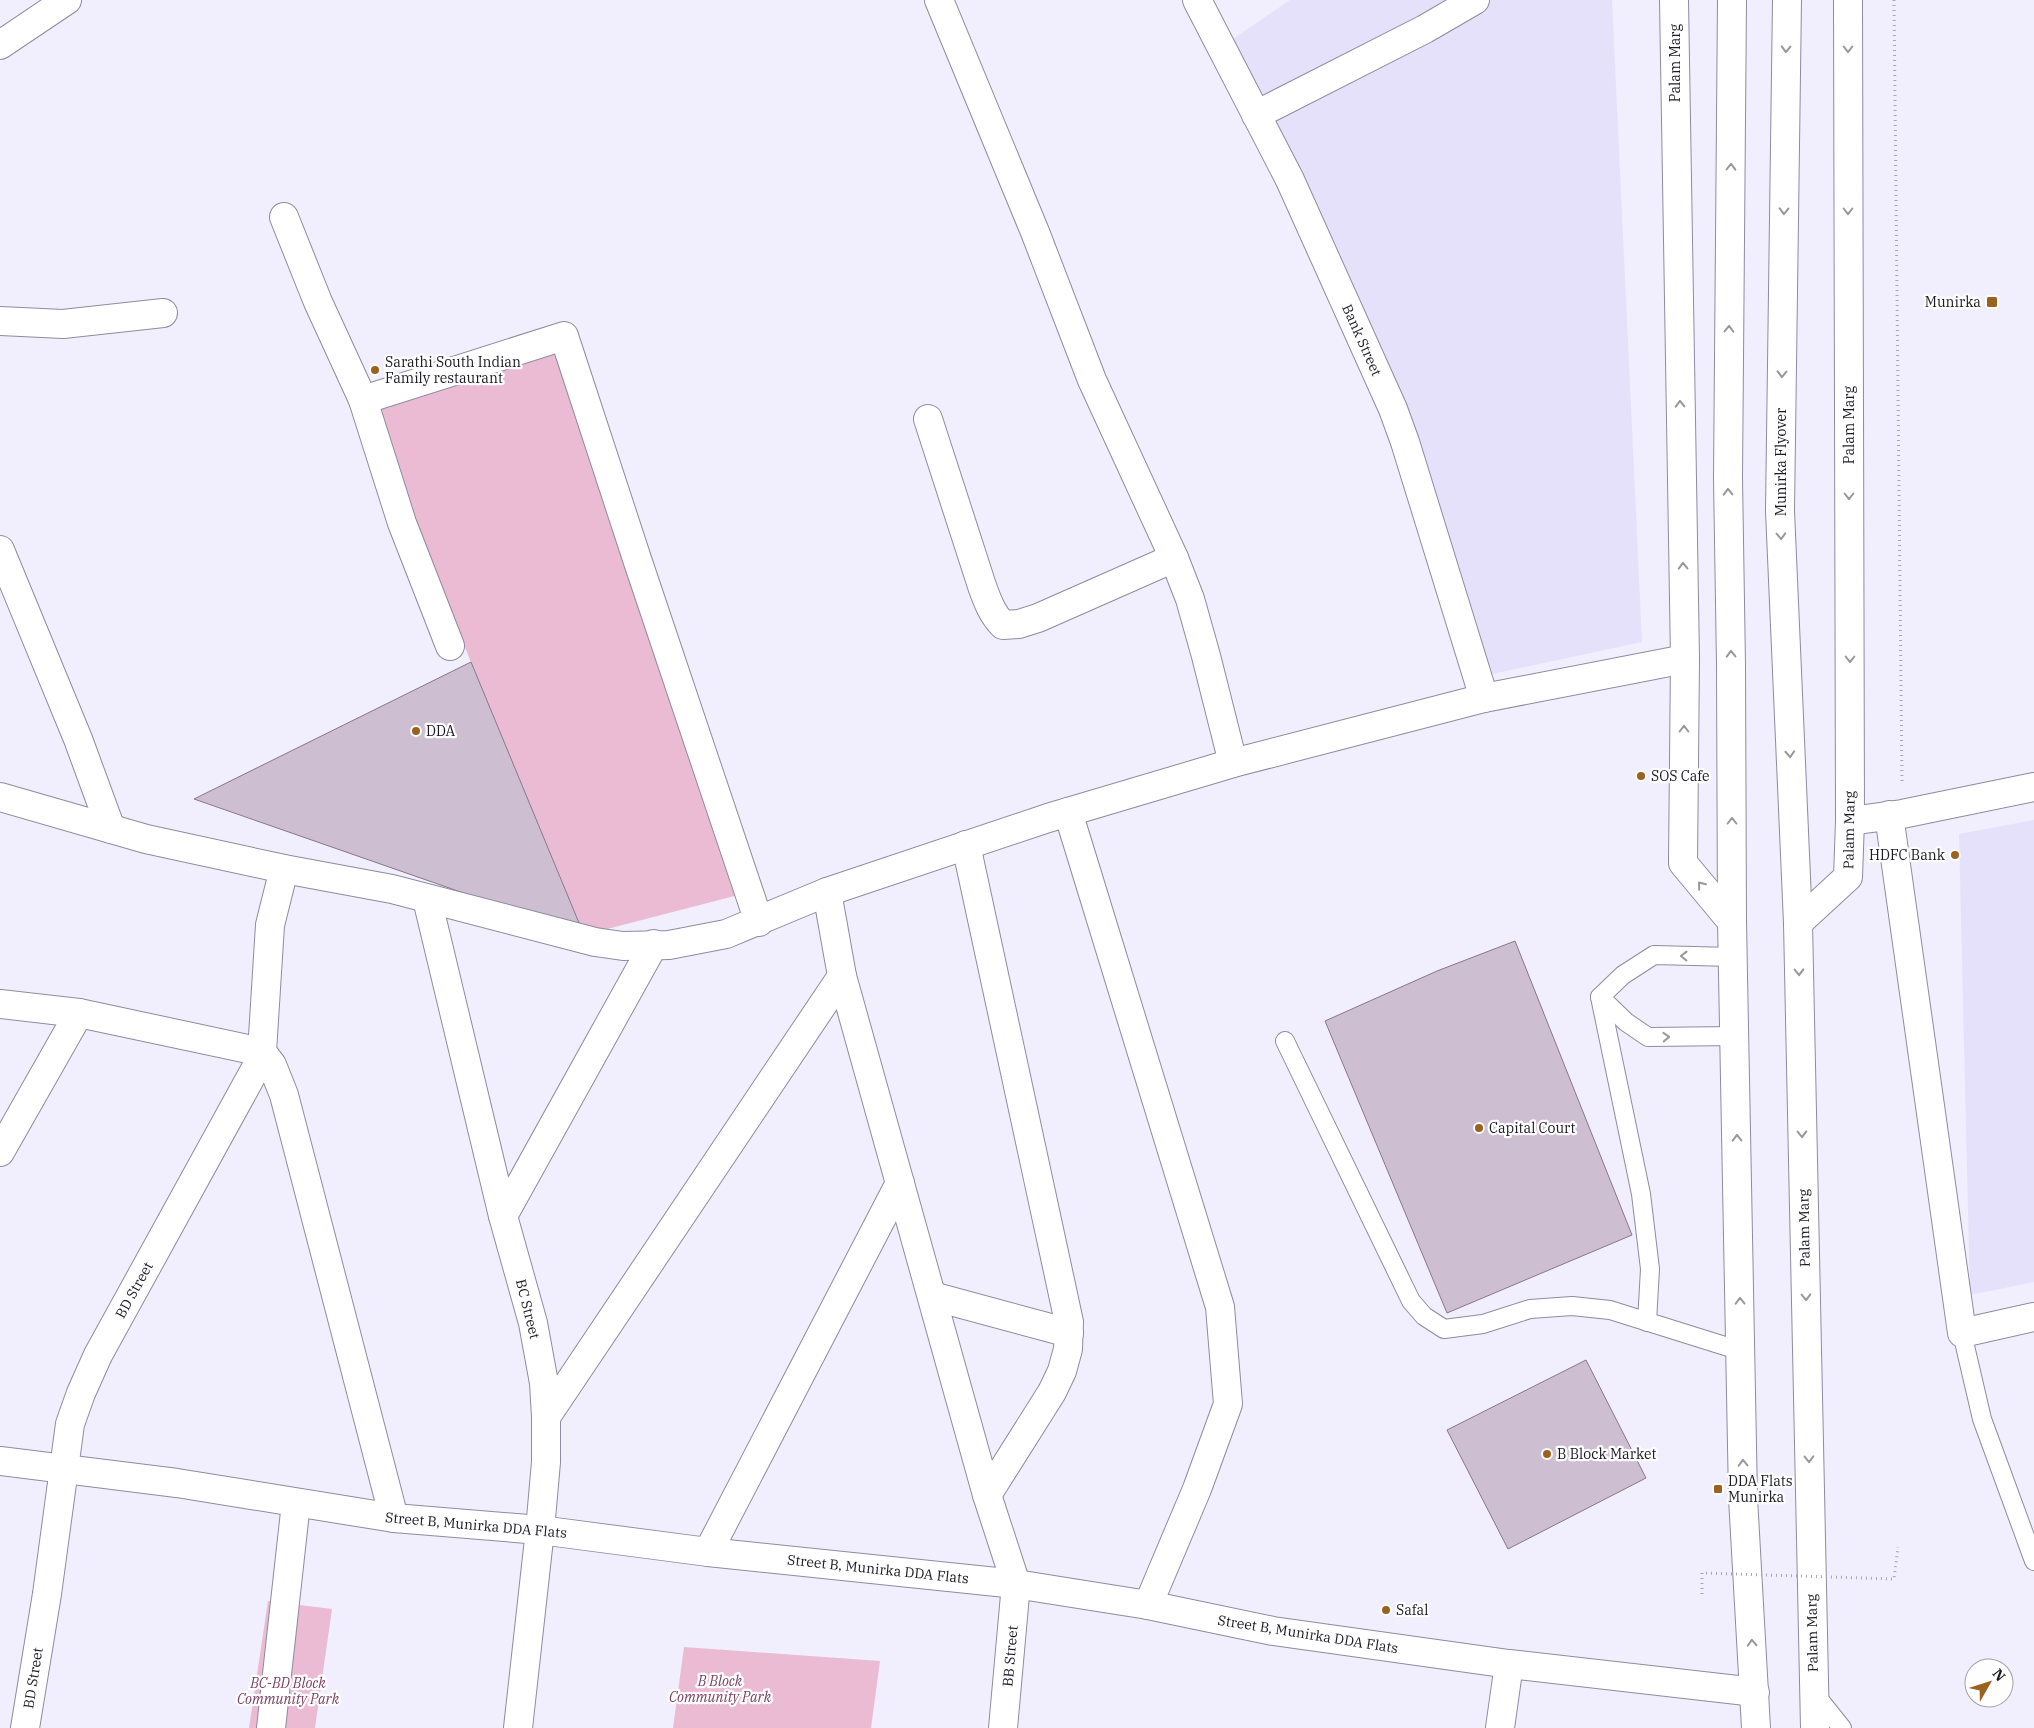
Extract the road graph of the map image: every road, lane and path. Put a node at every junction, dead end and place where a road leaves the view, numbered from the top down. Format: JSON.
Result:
{"nodes":[{"id":1,"x":67,"y":0,"type":"edge"},
{"id":2,"x":939,"y":0,"type":"edge"},
{"id":3,"x":1197,"y":0,"type":"edge"},
{"id":4,"x":1476,"y":0,"type":"edge"},
{"id":5,"x":1674,"y":0,"type":"edge"},
{"id":6,"x":1732,"y":0,"type":"edge"},
{"id":7,"x":1787,"y":0,"type":"edge"},
{"id":8,"x":1848,"y":0,"type":"edge"},
{"id":9,"x":1894,"y":0,"type":"edge"},
{"id":10,"x":0,"y":45,"type":"edge"},
{"id":11,"x":1256,"y":115,"type":"junction"},
{"id":12,"x":284,"y":216,"type":"dead end"},
{"id":13,"x":163,"y":313,"type":"dead end"},
{"id":14,"x":0,"y":321,"type":"edge"},
{"id":15,"x":363,"y":400,"type":"junction"},
{"id":16,"x":928,"y":419,"type":"dead end"},
{"id":17,"x":0,"y":550,"type":"edge"},
{"id":18,"x":1174,"y":558,"type":"junction"},
{"id":19,"x":450,"y":646,"type":"dead end"},
{"id":20,"x":1685,"y":659,"type":"junction"},
{"id":21,"x":1484,"y":698,"type":"junction"},
{"id":22,"x":1233,"y":763,"type":"junction"},
{"id":23,"x":2034,"y":787,"type":"edge"},
{"id":24,"x":0,"y":797,"type":"edge"},
{"id":25,"x":1068,"y":812,"type":"junction"},
{"id":26,"x":1895,"y":815,"type":"junction"},
{"id":27,"x":1850,"y":821,"type":"junction"},
{"id":28,"x":111,"y":829,"type":"junction"},
{"id":29,"x":966,"y":846,"type":"junction"},
{"id":30,"x":284,"y":869,"type":"junction"},
{"id":31,"x":827,"y":892,"type":"junction"},
{"id":32,"x":427,"y":899,"type":"junction"},
{"id":33,"x":759,"y":922,"type":"junction"},
{"id":34,"x":1732,"y":922,"type":"junction"},
{"id":35,"x":1798,"y":923,"type":"junction"},
{"id":36,"x":654,"y":944,"type":"junction"},
{"id":37,"x":1733,"y":957,"type":"junction"},
{"id":38,"x":842,"y":976,"type":"junction"},
{"id":39,"x":1600,"y":997,"type":"junction"},
{"id":40,"x":0,"y":1004,"type":"edge"},
{"id":41,"x":79,"y":1013,"type":"junction"},
{"id":42,"x":1735,"y":1036,"type":"junction"},
{"id":43,"x":1285,"y":1041,"type":"dead end"},
{"id":44,"x":262,"y":1052,"type":"junction"},
{"id":45,"x":0,"y":1152,"type":"edge"},
{"id":46,"x":900,"y":1183,"type":"junction"},
{"id":47,"x":503,"y":1216,"type":"junction"},
{"id":48,"x":932,"y":1296,"type":"junction"},
{"id":49,"x":2034,"y":1317,"type":"edge"},
{"id":50,"x":1647,"y":1322,"type":"junction"},
{"id":51,"x":1069,"y":1333,"type":"junction"},
{"id":52,"x":1962,"y":1333,"type":"junction"},
{"id":53,"x":1741,"y":1351,"type":"junction"},
{"id":54,"x":546,"y":1417,"type":"junction"},
{"id":55,"x":0,"y":1461,"type":"edge"},
{"id":56,"x":63,"y":1468,"type":"junction"},
{"id":57,"x":987,"y":1495,"type":"junction"},
{"id":58,"x":296,"y":1503,"type":"junction"},
{"id":59,"x":394,"y":1518,"type":"junction"},
{"id":60,"x":540,"y":1530,"type":"junction"},
{"id":61,"x":1898,"y":1547,"type":"dead end"},
{"id":62,"x":708,"y":1552,"type":"junction"},
{"id":63,"x":2034,"y":1561,"type":"edge"},
{"id":64,"x":1016,"y":1584,"type":"junction"},
{"id":65,"x":1702,"y":1594,"type":"dead end"},
{"id":66,"x":1148,"y":1605,"type":"junction"},
{"id":67,"x":1508,"y":1664,"type":"junction"},
{"id":68,"x":1754,"y":1692,"type":"junction"},
{"id":69,"x":1813,"y":1692,"type":"junction"},
{"id":70,"x":25,"y":1728,"type":"edge"},
{"id":71,"x":271,"y":1728,"type":"edge"},
{"id":72,"x":518,"y":1728,"type":"edge"},
{"id":73,"x":1003,"y":1728,"type":"edge"},
{"id":74,"x":1500,"y":1728,"type":"edge"},
{"id":75,"x":1756,"y":1728,"type":"edge"},
{"id":76,"x":1815,"y":1728,"type":"edge"},
{"id":77,"x":1842,"y":1728,"type":"edge"}],
"edges":[{"from":1,"to":10,"type":"street"},
{"from":2,"to":18,"type":"street"},
{"from":3,"to":11,"type":"street","name":"Bank Street"},
{"from":4,"to":11,"type":"street"},
{"from":20,"to":5,"type":"street","name":"Palam Marg","one_way":true},
{"from":34,"to":6,"type":"street","one_way":true},
{"from":7,"to":35,"type":"street","name":"Munirka Flyover","one_way":true},
{"from":8,"to":27,"type":"street","name":"Palam Marg","one_way":true},
{"from":9,"to":26,"type":"path"},
{"from":11,"to":21,"type":"street","name":"Bank Street"},
{"from":12,"to":15,"type":"street"},
{"from":13,"to":14,"type":"street"},
{"from":15,"to":19,"type":"street"},
{"from":15,"to":33,"type":"street"},
{"from":16,"to":18,"type":"street"},
{"from":17,"to":28,"type":"street"},
{"from":18,"to":22,"type":"street"},
{"from":20,"to":21,"type":"street"},
{"from":34,"to":20,"type":"street","name":"Palam Marg","one_way":true},
{"from":21,"to":22,"type":"street"},
{"from":22,"to":25,"type":"street"},
{"from":23,"to":26,"type":"street"},
{"from":24,"to":28,"type":"street"},
{"from":25,"to":29,"type":"street"},
{"from":25,"to":66,"type":"street"},
{"from":26,"to":27,"type":"street"},
{"from":26,"to":52,"type":"street"},
{"from":27,"to":35,"type":"street","name":"Palam Marg"},
{"from":28,"to":30,"type":"street"},
{"from":29,"to":31,"type":"street"},
{"from":29,"to":51,"type":"street"},
{"from":30,"to":32,"type":"street"},
{"from":30,"to":44,"type":"street","name":"BD Street"},
{"from":31,"to":33,"type":"street"},
{"from":31,"to":38,"type":"street"},
{"from":32,"to":36,"type":"street"},
{"from":32,"to":47,"type":"street","name":"BC Street"},
{"from":33,"to":36,"type":"street"},
{"from":34,"to":37,"type":"street"},
{"from":35,"to":69,"type":"street","name":"Palam Marg","one_way":true},
{"from":36,"to":47,"type":"street"},
{"from":37,"to":39,"type":"lane","one_way":true},
{"from":37,"to":42,"type":"street"},
{"from":38,"to":46,"type":"street"},
{"from":38,"to":54,"type":"street"},
{"from":39,"to":42,"type":"lane","one_way":true},
{"from":39,"to":50,"type":"lane"},
{"from":40,"to":41,"type":"street"},
{"from":41,"to":44,"type":"street"},
{"from":41,"to":45,"type":"street"},
{"from":53,"to":42,"type":"street","one_way":true},
{"from":43,"to":50,"type":"lane"},
{"from":44,"to":56,"type":"street","name":"BD Street"},
{"from":44,"to":59,"type":"street"},
{"from":46,"to":48,"type":"street"},
{"from":46,"to":62,"type":"street"},
{"from":47,"to":54,"type":"street","name":"BC Street"},
{"from":48,"to":51,"type":"street"},
{"from":48,"to":57,"type":"street"},
{"from":49,"to":52,"type":"street"},
{"from":50,"to":53,"type":"lane"},
{"from":51,"to":57,"type":"street"},
{"from":52,"to":63,"type":"lane"},
{"from":68,"to":53,"type":"street","one_way":true},
{"from":54,"to":60,"type":"street","name":"BC Street"},
{"from":55,"to":56,"type":"street","name":"Street B, Munirka DDA Flats"},
{"from":56,"to":58,"type":"street","name":"Street B, Munirka DDA Flats"},
{"from":56,"to":70,"type":"street","name":"BD Street"},
{"from":57,"to":64,"type":"street"},
{"from":58,"to":59,"type":"street","name":"Street B, Munirka DDA Flats"},
{"from":58,"to":71,"type":"street"},
{"from":59,"to":60,"type":"street","name":"Street B, Munirka DDA Flats"},
{"from":60,"to":62,"type":"street","name":"Street B, Munirka DDA Flats"},
{"from":60,"to":72,"type":"street","name":"BC Street"},
{"from":61,"to":65,"type":"path","bridge":true},
{"from":62,"to":64,"type":"street","name":"Street B, Munirka DDA Flats"},
{"from":64,"to":66,"type":"street","name":"Street B, Munirka DDA Flats"},
{"from":64,"to":73,"type":"street","name":"BB Street"},
{"from":66,"to":67,"type":"street","name":"Street B, Munirka DDA Flats"},
{"from":67,"to":68,"type":"street","name":"Street B, Munirka DDA Flats"},
{"from":67,"to":74,"type":"street"},
{"from":68,"to":75,"type":"street"},
{"from":69,"to":76,"type":"street","name":"Palam Marg"},
{"from":69,"to":77,"type":"lane"}]}
